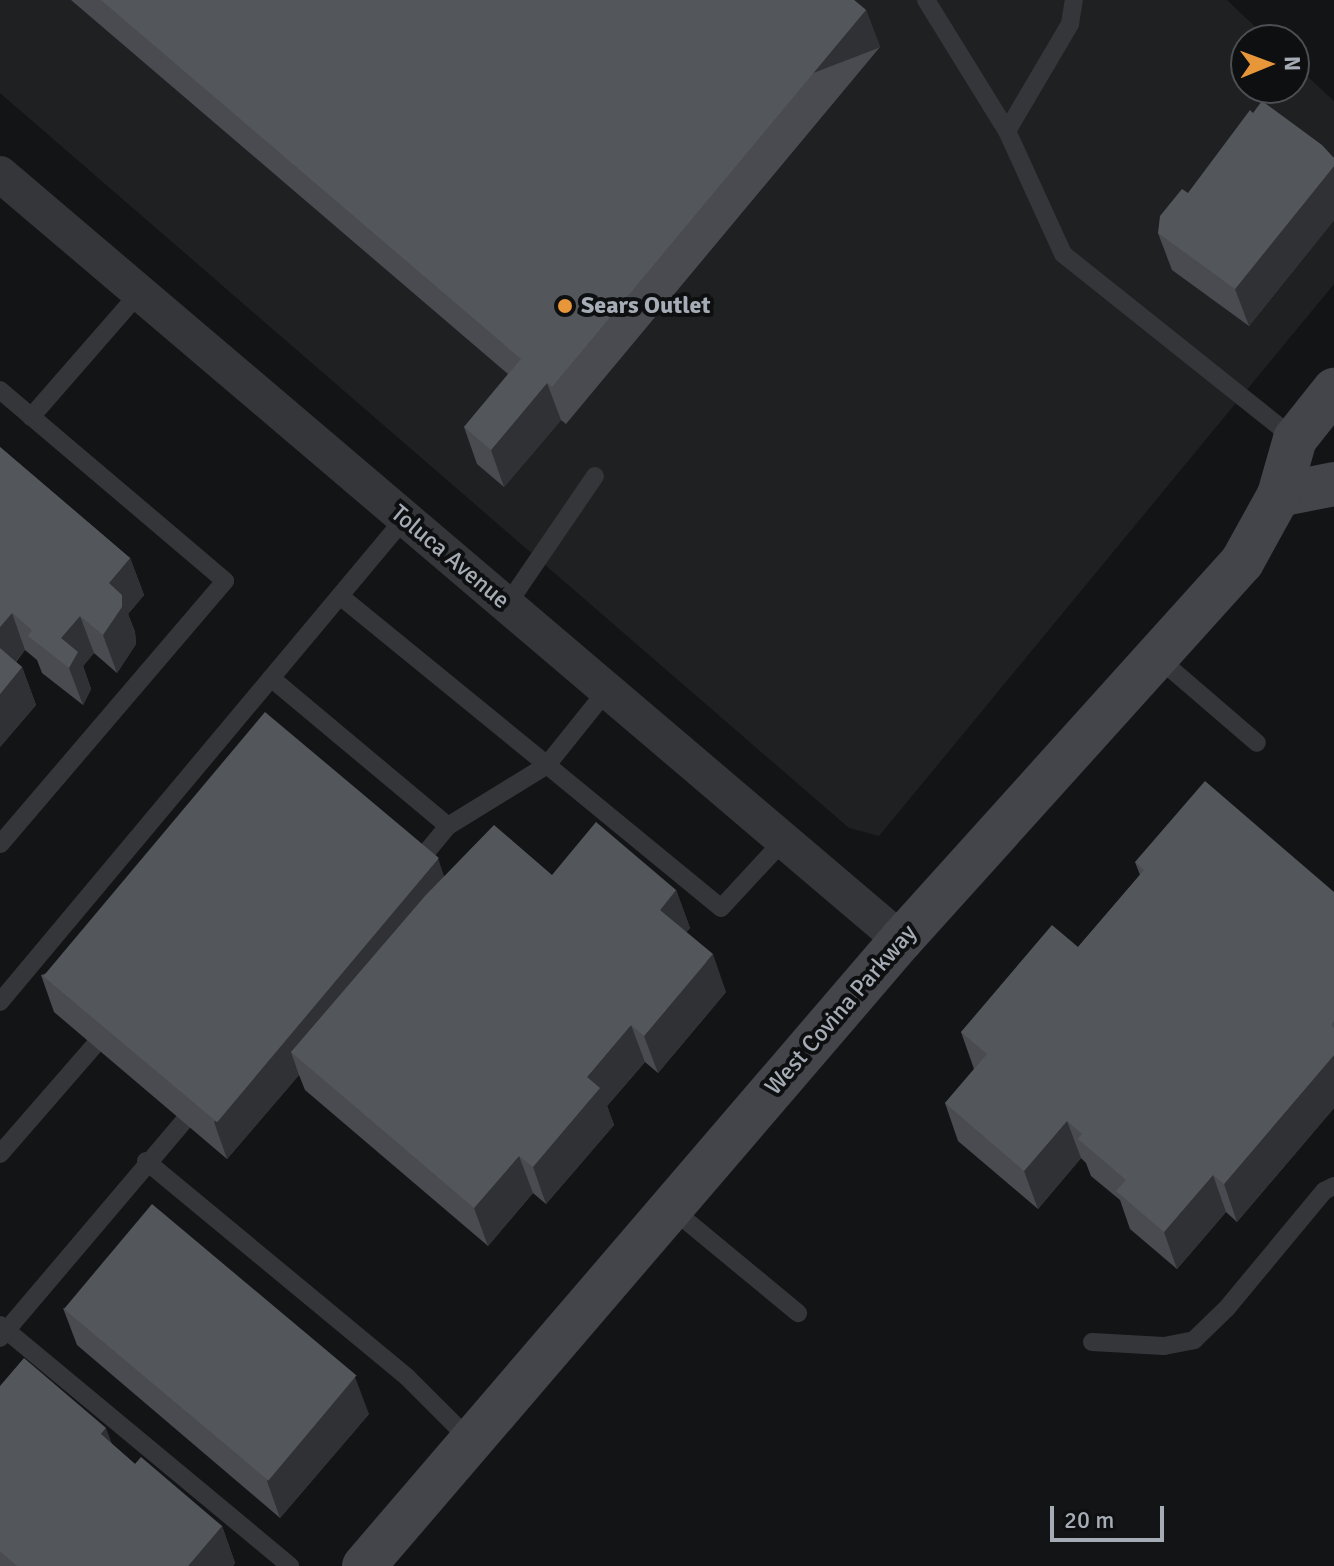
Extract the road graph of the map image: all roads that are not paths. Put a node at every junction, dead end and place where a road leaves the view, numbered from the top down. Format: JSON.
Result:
{"nodes":[{"id":1,"x":926,"y":0,"type":"edge"},
{"id":2,"x":1074,"y":0,"type":"edge"},
{"id":3,"x":1007,"y":131,"type":"junction"},
{"id":4,"x":0,"y":174,"type":"edge"},
{"id":5,"x":139,"y":293,"type":"junction"},
{"id":6,"x":0,"y":390,"type":"edge"},
{"id":7,"x":1334,"y":390,"type":"edge"},
{"id":8,"x":31,"y":417,"type":"junction"},
{"id":9,"x":1295,"y":439,"type":"junction"},
{"id":10,"x":595,"y":476,"type":"dead end"},
{"id":11,"x":1334,"y":484,"type":"edge"},
{"id":12,"x":1279,"y":495,"type":"junction"},
{"id":13,"x":405,"y":518,"type":"junction"},
{"id":14,"x":340,"y":596,"type":"junction"},
{"id":15,"x":507,"y":605,"type":"junction"},
{"id":16,"x":1156,"y":656,"type":"junction"},
{"id":17,"x":271,"y":678,"type":"junction"},
{"id":18,"x":607,"y":690,"type":"junction"},
{"id":19,"x":1257,"y":743,"type":"dead end"},
{"id":20,"x":547,"y":765,"type":"junction"},
{"id":21,"x":448,"y":826,"type":"junction"},
{"id":22,"x":784,"y":840,"type":"junction"},
{"id":23,"x":0,"y":844,"type":"edge"},
{"id":24,"x":415,"y":866,"type":"edge"},
{"id":25,"x":901,"y":940,"type":"junction"},
{"id":26,"x":0,"y":1002,"type":"edge"},
{"id":27,"x":94,"y":1046,"type":"edge"},
{"id":28,"x":183,"y":1122,"type":"edge"},
{"id":29,"x":0,"y":1154,"type":"edge"},
{"id":30,"x":146,"y":1161,"type":"junction"},
{"id":31,"x":1334,"y":1186,"type":"edge"},
{"id":32,"x":671,"y":1208,"type":"junction"},
{"id":33,"x":798,"y":1313,"type":"dead end"},
{"id":34,"x":2,"y":1331,"type":"edge"},
{"id":35,"x":1092,"y":1342,"type":"dead end"},
{"id":36,"x":471,"y":1441,"type":"junction"},
{"id":37,"x":290,"y":1566,"type":"edge"},
{"id":38,"x":364,"y":1566,"type":"edge"}],
"edges":[{"from":1,"to":3,"type":"lane"},
{"from":2,"to":3,"type":"lane"},
{"from":3,"to":9,"type":"lane"},
{"from":4,"to":5,"type":"street","name":"Toluca Avenue"},
{"from":5,"to":8,"type":"lane"},
{"from":5,"to":13,"type":"street","name":"Toluca Avenue"},
{"from":6,"to":8,"type":"lane"},
{"from":7,"to":9,"type":"street"},
{"from":8,"to":23,"type":"lane"},
{"from":9,"to":12,"type":"street","name":"West Covina Parkway"},
{"from":10,"to":15,"type":"lane"},
{"from":11,"to":12,"type":"street"},
{"from":12,"to":16,"type":"street","name":"West Covina Parkway"},
{"from":13,"to":14,"type":"lane"},
{"from":13,"to":15,"type":"street","name":"Toluca Avenue"},
{"from":14,"to":17,"type":"lane"},
{"from":14,"to":20,"type":"lane"},
{"from":15,"to":18,"type":"street","name":"Toluca Avenue"},
{"from":16,"to":19,"type":"lane"},
{"from":16,"to":25,"type":"street","name":"West Covina Parkway"},
{"from":17,"to":21,"type":"lane"},
{"from":17,"to":26,"type":"lane"},
{"from":18,"to":20,"type":"lane"},
{"from":18,"to":22,"type":"street","name":"Toluca Avenue"},
{"from":20,"to":21,"type":"lane"},
{"from":20,"to":22,"type":"lane"},
{"from":21,"to":24,"type":"lane"},
{"from":22,"to":25,"type":"street","name":"Toluca Avenue"},
{"from":25,"to":32,"type":"street","name":"West Covina Parkway"},
{"from":27,"to":29,"type":"lane"},
{"from":28,"to":30,"type":"lane"},
{"from":30,"to":34,"type":"lane"},
{"from":30,"to":36,"type":"lane"},
{"from":31,"to":35,"type":"lane"},
{"from":32,"to":33,"type":"lane"},
{"from":32,"to":36,"type":"street","name":"West Covina Parkway"},
{"from":34,"to":37,"type":"lane"},
{"from":36,"to":38,"type":"street","name":"West Covina Parkway"}]}
